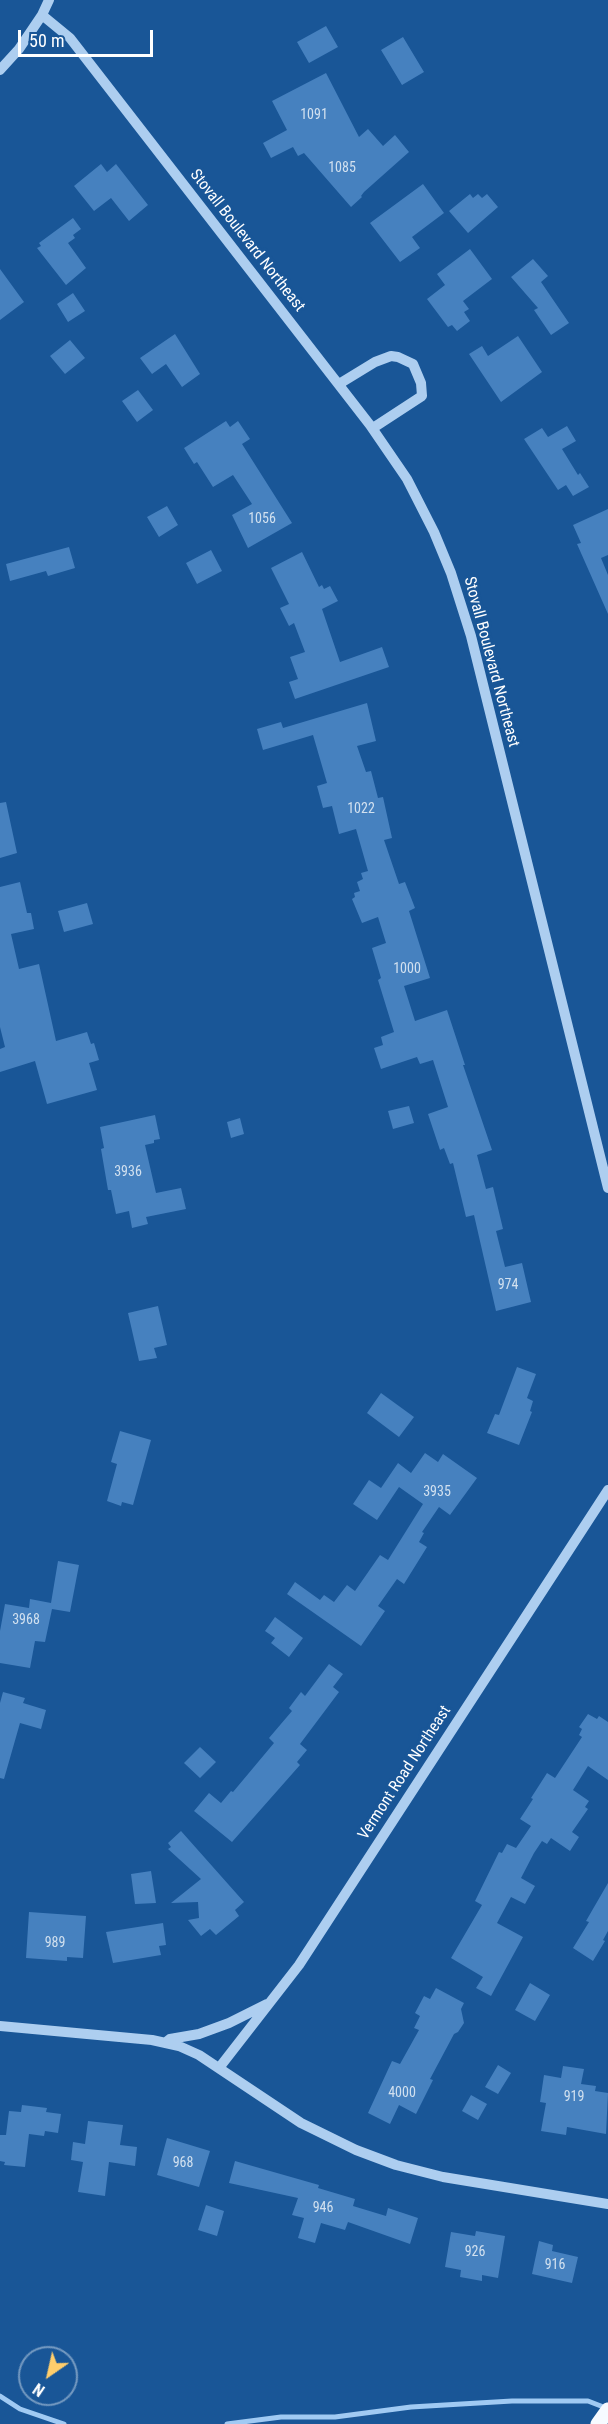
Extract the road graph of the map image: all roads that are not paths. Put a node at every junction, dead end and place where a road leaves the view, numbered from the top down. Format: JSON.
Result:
{"nodes":[{"id":1,"x":49,"y":0,"type":"edge"},
{"id":2,"x":42,"y":15,"type":"junction"},
{"id":3,"x":0,"y":70,"type":"edge"},
{"id":4,"x":339,"y":384,"type":"junction"},
{"id":5,"x":373,"y":428,"type":"junction"},
{"id":6,"x":608,"y":1188,"type":"edge"},
{"id":7,"x":608,"y":1490,"type":"edge"},
{"id":8,"x":270,"y":2002,"type":"junction"},
{"id":9,"x":0,"y":2026,"type":"edge"},
{"id":10,"x":165,"y":2043,"type":"junction"},
{"id":11,"x":219,"y":2068,"type":"junction"},
{"id":12,"x":608,"y":2204,"type":"edge"},
{"id":13,"x":608,"y":2410,"type":"edge"},
{"id":14,"x":598,"y":2424,"type":"edge"}],
"edges":[{"from":1,"to":2,"type":"street"},
{"from":2,"to":3,"type":"street"},
{"from":2,"to":4,"type":"street","name":"Stovall Boulevard Northeast"},
{"from":4,"to":5,"type":"street","name":"Stovall Boulevard Northeast"},
{"from":4,"to":5,"type":"street"},
{"from":5,"to":6,"type":"street","name":"Stovall Boulevard Northeast"},
{"from":7,"to":8,"type":"street","name":"Vermont Road Northeast"},
{"from":8,"to":10,"type":"street"},
{"from":8,"to":11,"type":"street","name":"Vermont Road Northeast"},
{"from":9,"to":10,"type":"street"},
{"from":10,"to":11,"type":"street"},
{"from":11,"to":12,"type":"street"},
{"from":13,"to":14,"type":"main road"}]}
